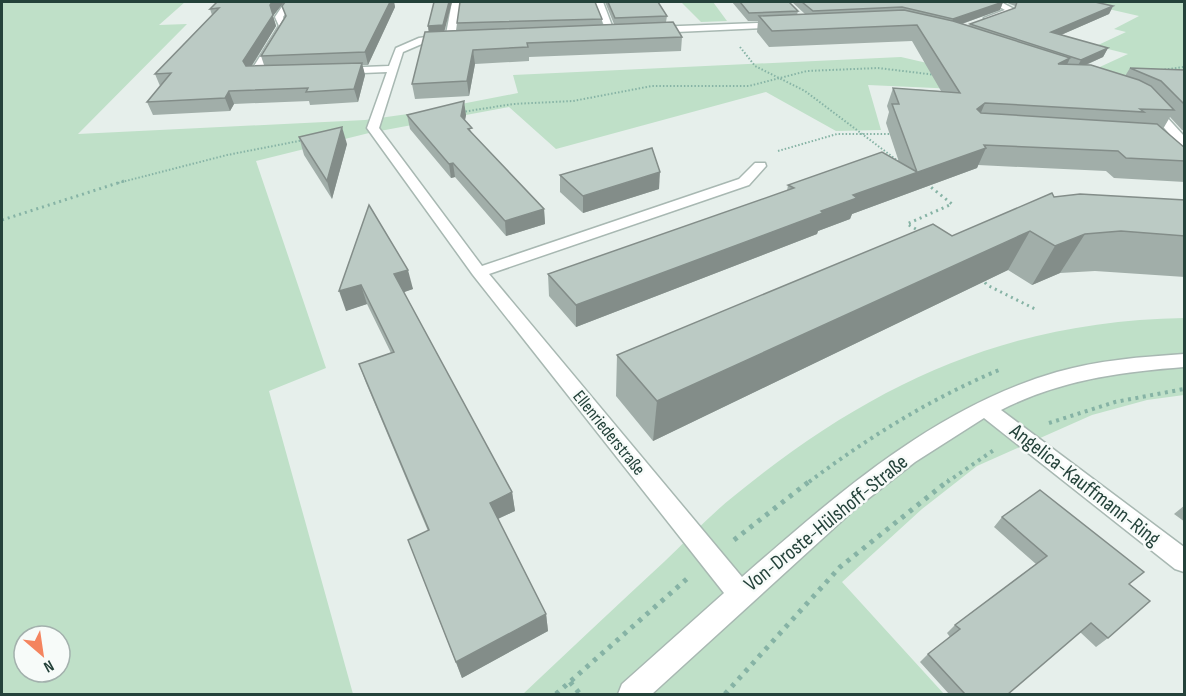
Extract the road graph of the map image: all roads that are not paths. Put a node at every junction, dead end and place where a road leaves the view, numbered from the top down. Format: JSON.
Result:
{"nodes":[{"id":1,"x":290,"y":2,"type":"edge"},
{"id":2,"x":456,"y":2,"type":"edge"},
{"id":3,"x":599,"y":2,"type":"edge"},
{"id":4,"x":995,"y":2,"type":"edge"},
{"id":5,"x":980,"y":23,"type":"edge"},
{"id":6,"x":798,"y":25,"type":"edge"},
{"id":7,"x":644,"y":30,"type":"edge"},
{"id":8,"x":610,"y":31,"type":"edge"},
{"id":9,"x":393,"y":69,"type":"junction"},
{"id":10,"x":324,"y":71,"type":"edge"},
{"id":11,"x":277,"y":73,"type":"edge"},
{"id":12,"x":1140,"y":97,"type":"edge"},
{"id":13,"x":1160,"y":138,"type":"edge"},
{"id":14,"x":1184,"y":141,"type":"edge"},
{"id":15,"x":760,"y":166,"type":"road end"},
{"id":16,"x":479,"y":272,"type":"junction"},
{"id":17,"x":1185,"y":360,"type":"edge"},
{"id":18,"x":985,"y":408,"type":"junction"},
{"id":19,"x":1185,"y":561,"type":"edge"},
{"id":20,"x":740,"y":594,"type":"junction"},
{"id":21,"x":632,"y":694,"type":"edge"}],
"edges":[{"from":1,"to":11,"type":"street"},
{"from":2,"to":9,"type":"street","name":"Ellenriederstraße"},
{"from":3,"to":8,"type":"street"},
{"from":4,"to":5,"type":"street"},
{"from":6,"to":7,"type":"street"},
{"from":9,"to":10,"type":"street"},
{"from":9,"to":16,"type":"street","name":"Ellenriederstraße"},
{"from":12,"to":14,"type":"street"},
{"from":13,"to":14,"type":"street"},
{"from":15,"to":16,"type":"street"},
{"from":16,"to":20,"type":"street","name":"Ellenriederstraße"},
{"from":17,"to":18,"type":"street","name":"Von-Droste-Hülshoff-Straße"},
{"from":18,"to":19,"type":"street","name":"Angelica-Kauffmann-Ring"},
{"from":18,"to":20,"type":"street","name":"Von-Droste-Hülshoff-Straße"},
{"from":20,"to":21,"type":"street","name":"Von-Droste-Hülshoff-Straße"}]}
